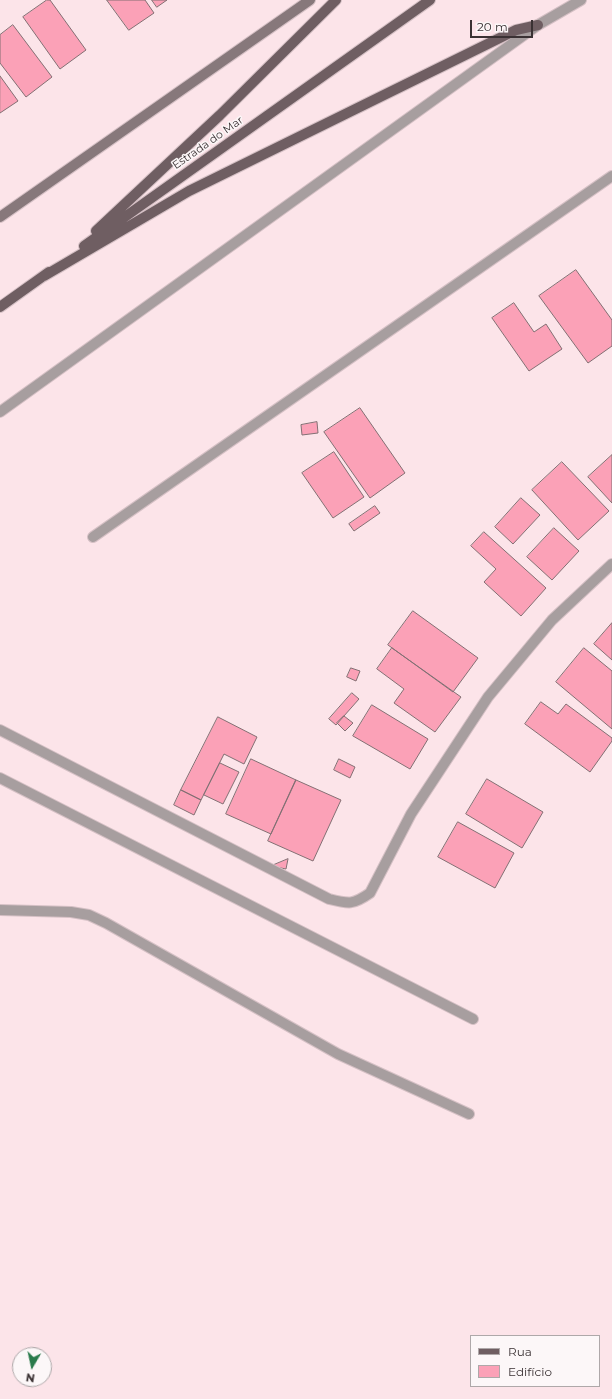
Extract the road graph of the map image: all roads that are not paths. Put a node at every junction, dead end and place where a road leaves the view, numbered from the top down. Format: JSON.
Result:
{"nodes":[{"id":1,"x":310,"y":0,"type":"edge"},
{"id":2,"x":336,"y":0,"type":"edge"},
{"id":3,"x":430,"y":0,"type":"edge"},
{"id":4,"x":581,"y":0,"type":"edge"},
{"id":5,"x":538,"y":25,"type":"junction"},
{"id":6,"x":612,"y":176,"type":"edge"},
{"id":7,"x":0,"y":217,"type":"edge"},
{"id":8,"x":69,"y":257,"type":"junction"},
{"id":9,"x":44,"y":276,"type":"junction"},
{"id":10,"x":0,"y":307,"type":"edge"},
{"id":11,"x":0,"y":412,"type":"edge"},
{"id":12,"x":93,"y":537,"type":"dead end"},
{"id":13,"x":612,"y":564,"type":"edge"},
{"id":14,"x":0,"y":730,"type":"edge"},
{"id":15,"x":0,"y":778,"type":"edge"},
{"id":16,"x":0,"y":910,"type":"edge"},
{"id":17,"x":473,"y":1019,"type":"dead end"},
{"id":18,"x":469,"y":1114,"type":"dead end"}],
"edges":[{"from":1,"to":7,"type":"street"},
{"from":2,"to":8,"type":"main road"},
{"from":3,"to":8,"type":"main road","name":"Estrada do Mar"},
{"from":4,"to":5,"type":"street"},
{"from":5,"to":9,"type":"main road"},
{"from":5,"to":11,"type":"street"},
{"from":6,"to":12,"type":"street"},
{"from":8,"to":9,"type":"main road","name":"Estrada do Mar"},
{"from":9,"to":10,"type":"main road","name":"Estrada do Mar"},
{"from":13,"to":14,"type":"street"},
{"from":15,"to":17,"type":"street"},
{"from":16,"to":18,"type":"street"}]}
